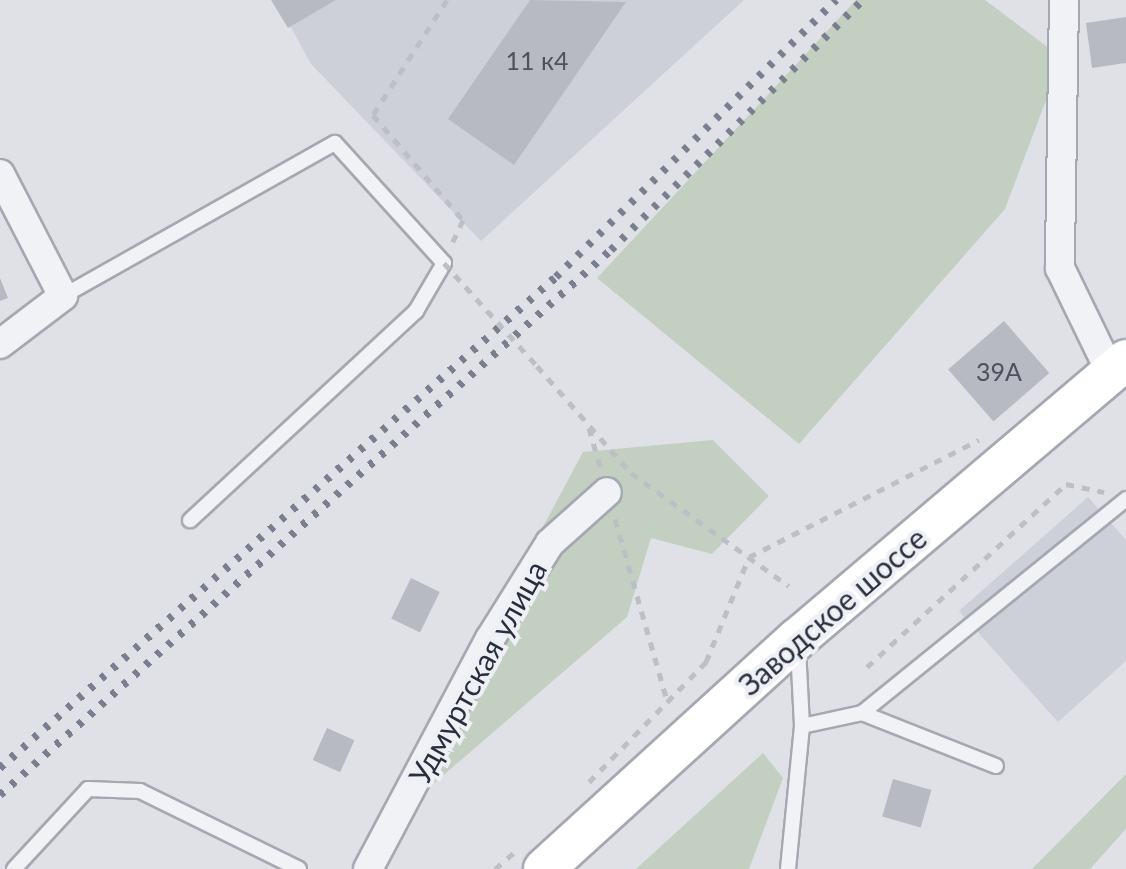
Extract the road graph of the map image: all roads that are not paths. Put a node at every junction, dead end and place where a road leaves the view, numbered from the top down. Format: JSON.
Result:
{"nodes":[{"id":1,"x":1064,"y":0,"type":"edge"},
{"id":2,"x":0,"y":174,"type":"edge"},
{"id":3,"x":63,"y":296,"type":"junction"},
{"id":4,"x":0,"y":344,"type":"edge"},
{"id":5,"x":1119,"y":366,"type":"edge"},
{"id":6,"x":607,"y":492,"type":"road end"},
{"id":7,"x":1118,"y":496,"type":"edge"},
{"id":8,"x":190,"y":520,"type":"dead end"},
{"id":9,"x":797,"y":639,"type":"junction"},
{"id":10,"x":862,"y":714,"type":"junction"},
{"id":11,"x":802,"y":726,"type":"junction"},
{"id":12,"x":996,"y":766,"type":"dead end"},
{"id":13,"x":533,"y":858,"type":"edge"},
{"id":14,"x":14,"y":869,"type":"edge"},
{"id":15,"x":299,"y":869,"type":"edge"},
{"id":16,"x":368,"y":869,"type":"edge"},
{"id":17,"x":788,"y":869,"type":"edge"}],
"edges":[{"from":1,"to":5,"type":"street"},
{"from":2,"to":3,"type":"street"},
{"from":3,"to":4,"type":"street"},
{"from":3,"to":8,"type":"lane"},
{"from":5,"to":9,"type":"main road","name":"Заводское шоссе"},
{"from":6,"to":16,"type":"street","name":"Удмуртская улица"},
{"from":7,"to":10,"type":"lane"},
{"from":9,"to":11,"type":"lane"},
{"from":9,"to":13,"type":"main road","name":"Заводское шоссе"},
{"from":10,"to":11,"type":"lane"},
{"from":10,"to":12,"type":"lane"},
{"from":11,"to":17,"type":"lane"},
{"from":14,"to":15,"type":"lane"}]}
